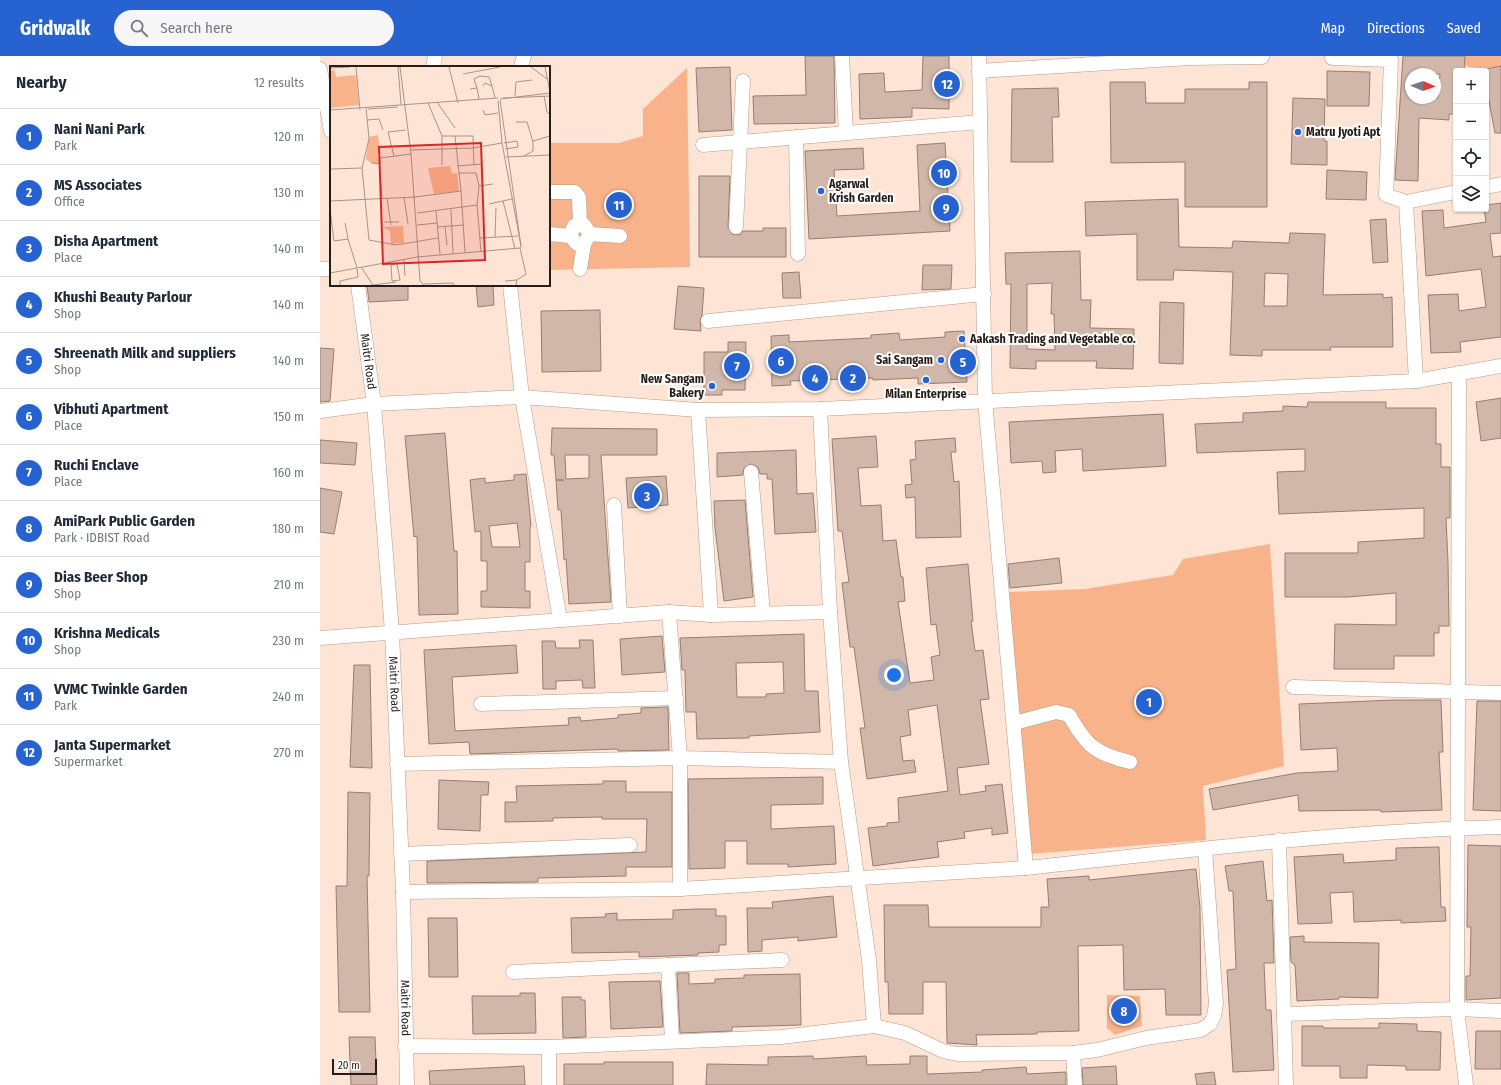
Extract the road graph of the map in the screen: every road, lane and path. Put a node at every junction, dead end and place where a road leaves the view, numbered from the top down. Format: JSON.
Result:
{"nodes":[{"id":1,"x":435,"y":56,"type":"edge"},
{"id":2,"x":524,"y":56,"type":"edge"},
{"id":3,"x":842,"y":56,"type":"edge"},
{"id":4,"x":979,"y":56,"type":"edge"},
{"id":5,"x":1332,"y":56,"type":"edge"},
{"id":6,"x":1262,"y":57,"type":"dead end"},
{"id":7,"x":433,"y":66,"type":"edge"},
{"id":8,"x":521,"y":66,"type":"edge"},
{"id":9,"x":320,"y":69,"type":"edge"},
{"id":10,"x":979,"y":71,"type":"junction"},
{"id":11,"x":743,"y":81,"type":"dead end"},
{"id":12,"x":980,"y":122,"type":"junction"},
{"id":13,"x":327,"y":128,"type":"edge"},
{"id":14,"x":846,"y":133,"type":"junction"},
{"id":15,"x":796,"y":137,"type":"junction"},
{"id":16,"x":740,"y":142,"type":"junction"},
{"id":17,"x":703,"y":145,"type":"dead end"},
{"id":18,"x":1501,"y":184,"type":"edge"},
{"id":19,"x":1489,"y":186,"type":"edge"},
{"id":20,"x":550,"y":192,"type":"edge"},
{"id":21,"x":1453,"y":193,"type":"edge"},
{"id":22,"x":1406,"y":202,"type":"junction"},
{"id":23,"x":736,"y":227,"type":"dead end"},
{"id":24,"x":550,"y":234,"type":"edge"},
{"id":25,"x":585,"y":234,"type":"junction"},
{"id":26,"x":620,"y":236,"type":"dead end"},
{"id":27,"x":798,"y":254,"type":"dead end"},
{"id":28,"x":330,"y":268,"type":"edge"},
{"id":29,"x":320,"y":269,"type":"edge"},
{"id":30,"x":580,"y":269,"type":"dead end"},
{"id":31,"x":358,"y":286,"type":"edge"},
{"id":32,"x":510,"y":286,"type":"edge"},
{"id":33,"x":984,"y":294,"type":"junction"},
{"id":34,"x":708,"y":321,"type":"dead end"},
{"id":35,"x":1501,"y":366,"type":"edge"},
{"id":36,"x":1459,"y":372,"type":"junction"},
{"id":37,"x":1416,"y":381,"type":"junction"},
{"id":38,"x":522,"y":397,"type":"junction"},
{"id":39,"x":985,"y":400,"type":"junction"},
{"id":40,"x":374,"y":404,"type":"junction"},
{"id":41,"x":820,"y":409,"type":"junction"},
{"id":42,"x":698,"y":410,"type":"junction"},
{"id":43,"x":320,"y":411,"type":"edge"},
{"id":44,"x":751,"y":472,"type":"dead end"},
{"id":45,"x":614,"y":505,"type":"dead end"},
{"id":46,"x":669,"y":612,"type":"junction"},
{"id":47,"x":830,"y":612,"type":"junction"},
{"id":48,"x":763,"y":613,"type":"junction"},
{"id":49,"x":711,"y":615,"type":"junction"},
{"id":50,"x":620,"y":616,"type":"junction"},
{"id":51,"x":560,"y":620,"type":"junction"},
{"id":52,"x":392,"y":632,"type":"junction"},
{"id":53,"x":320,"y":638,"type":"edge"},
{"id":54,"x":1293,"y":687,"type":"dead end"},
{"id":55,"x":1458,"y":692,"type":"junction"},
{"id":56,"x":1501,"y":693,"type":"edge"},
{"id":57,"x":676,"y":698,"type":"junction"},
{"id":58,"x":481,"y":704,"type":"dead end"},
{"id":59,"x":1014,"y":723,"type":"junction"},
{"id":60,"x":680,"y":758,"type":"junction"},
{"id":61,"x":841,"y":762,"type":"junction"},
{"id":62,"x":1130,"y":762,"type":"dead end"},
{"id":63,"x":397,"y":764,"type":"junction"},
{"id":64,"x":1501,"y":827,"type":"edge"},
{"id":65,"x":1458,"y":828,"type":"junction"},
{"id":66,"x":1279,"y":840,"type":"junction"},
{"id":67,"x":630,"y":845,"type":"dead end"},
{"id":68,"x":1205,"y":849,"type":"junction"},
{"id":69,"x":401,"y":854,"type":"junction"},
{"id":70,"x":1026,"y":868,"type":"junction"},
{"id":71,"x":857,"y":880,"type":"junction"},
{"id":72,"x":680,"y":890,"type":"junction"},
{"id":73,"x":402,"y":892,"type":"junction"},
{"id":74,"x":782,"y":960,"type":"dead end"},
{"id":75,"x":668,"y":965,"type":"junction"},
{"id":76,"x":513,"y":972,"type":"dead end"},
{"id":77,"x":1457,"y":1009,"type":"junction"},
{"id":78,"x":1501,"y":1011,"type":"edge"},
{"id":79,"x":1284,"y":1014,"type":"junction"},
{"id":80,"x":874,"y":1026,"type":"junction"},
{"id":81,"x":672,"y":1042,"type":"junction"},
{"id":82,"x":405,"y":1046,"type":"junction"},
{"id":83,"x":548,"y":1046,"type":"junction"},
{"id":84,"x":1073,"y":1053,"type":"junction"},
{"id":85,"x":407,"y":1085,"type":"edge"},
{"id":86,"x":549,"y":1085,"type":"edge"},
{"id":87,"x":1075,"y":1085,"type":"edge"},
{"id":88,"x":1286,"y":1085,"type":"edge"},
{"id":89,"x":1466,"y":1085,"type":"edge"}],
"edges":[{"from":1,"to":7,"type":"street"},
{"from":2,"to":8,"type":"street"},
{"from":3,"to":14,"type":"street"},
{"from":4,"to":10,"type":"street"},
{"from":5,"to":22,"type":"street"},
{"from":6,"to":10,"type":"street"},
{"from":9,"to":13,"type":"street"},
{"from":10,"to":12,"type":"street"},
{"from":11,"to":16,"type":"street"},
{"from":12,"to":14,"type":"street"},
{"from":12,"to":33,"type":"street"},
{"from":14,"to":15,"type":"street"},
{"from":15,"to":16,"type":"street"},
{"from":15,"to":27,"type":"street"},
{"from":16,"to":17,"type":"street"},
{"from":16,"to":23,"type":"street"},
{"from":18,"to":19,"type":"street"},
{"from":20,"to":25,"type":"street"},
{"from":21,"to":22,"type":"street"},
{"from":22,"to":37,"type":"street"},
{"from":24,"to":25,"type":"street"},
{"from":25,"to":26,"type":"street"},
{"from":25,"to":30,"type":"street"},
{"from":28,"to":29,"type":"street"},
{"from":31,"to":40,"type":"street","name":"Maitri Road"},
{"from":32,"to":38,"type":"street"},
{"from":33,"to":34,"type":"street"},
{"from":33,"to":39,"type":"street"},
{"from":35,"to":36,"type":"street"},
{"from":36,"to":37,"type":"street"},
{"from":36,"to":55,"type":"street"},
{"from":37,"to":39,"type":"street"},
{"from":38,"to":40,"type":"street"},
{"from":38,"to":42,"type":"street"},
{"from":38,"to":51,"type":"street"},
{"from":39,"to":41,"type":"street"},
{"from":39,"to":59,"type":"street"},
{"from":40,"to":43,"type":"street"},
{"from":40,"to":52,"type":"street","name":"Maitri Road"},
{"from":41,"to":42,"type":"street"},
{"from":41,"to":47,"type":"street"},
{"from":42,"to":49,"type":"street"},
{"from":44,"to":48,"type":"street"},
{"from":45,"to":50,"type":"street"},
{"from":46,"to":49,"type":"street"},
{"from":46,"to":50,"type":"street"},
{"from":46,"to":57,"type":"street"},
{"from":47,"to":48,"type":"street"},
{"from":47,"to":61,"type":"street"},
{"from":48,"to":49,"type":"street"},
{"from":50,"to":51,"type":"street"},
{"from":51,"to":52,"type":"street"},
{"from":52,"to":53,"type":"street"},
{"from":52,"to":63,"type":"street","name":"Maitri Road"},
{"from":54,"to":55,"type":"street"},
{"from":55,"to":56,"type":"street"},
{"from":55,"to":65,"type":"street"},
{"from":57,"to":58,"type":"street"},
{"from":57,"to":60,"type":"street"},
{"from":59,"to":62,"type":"street"},
{"from":59,"to":70,"type":"street"},
{"from":60,"to":61,"type":"street"},
{"from":60,"to":63,"type":"street"},
{"from":60,"to":72,"type":"street"},
{"from":61,"to":71,"type":"street"},
{"from":63,"to":69,"type":"street","name":"Maitri Road"},
{"from":64,"to":65,"type":"street"},
{"from":65,"to":66,"type":"street"},
{"from":65,"to":77,"type":"street"},
{"from":66,"to":68,"type":"street"},
{"from":66,"to":79,"type":"street"},
{"from":67,"to":69,"type":"street"},
{"from":68,"to":70,"type":"street"},
{"from":68,"to":84,"type":"street"},
{"from":69,"to":73,"type":"street","name":"Maitri Road"},
{"from":70,"to":71,"type":"street"},
{"from":71,"to":72,"type":"street"},
{"from":71,"to":80,"type":"street"},
{"from":72,"to":73,"type":"street"},
{"from":73,"to":82,"type":"street","name":"Maitri Road"},
{"from":74,"to":75,"type":"street"},
{"from":75,"to":76,"type":"street"},
{"from":75,"to":81,"type":"street"},
{"from":77,"to":78,"type":"street"},
{"from":77,"to":79,"type":"street"},
{"from":77,"to":89,"type":"street"},
{"from":79,"to":88,"type":"street"},
{"from":80,"to":81,"type":"street"},
{"from":80,"to":84,"type":"street"},
{"from":81,"to":83,"type":"street"},
{"from":82,"to":83,"type":"street"},
{"from":82,"to":85,"type":"street","name":"Maitri Road"},
{"from":83,"to":86,"type":"street"},
{"from":84,"to":87,"type":"street"}]}
